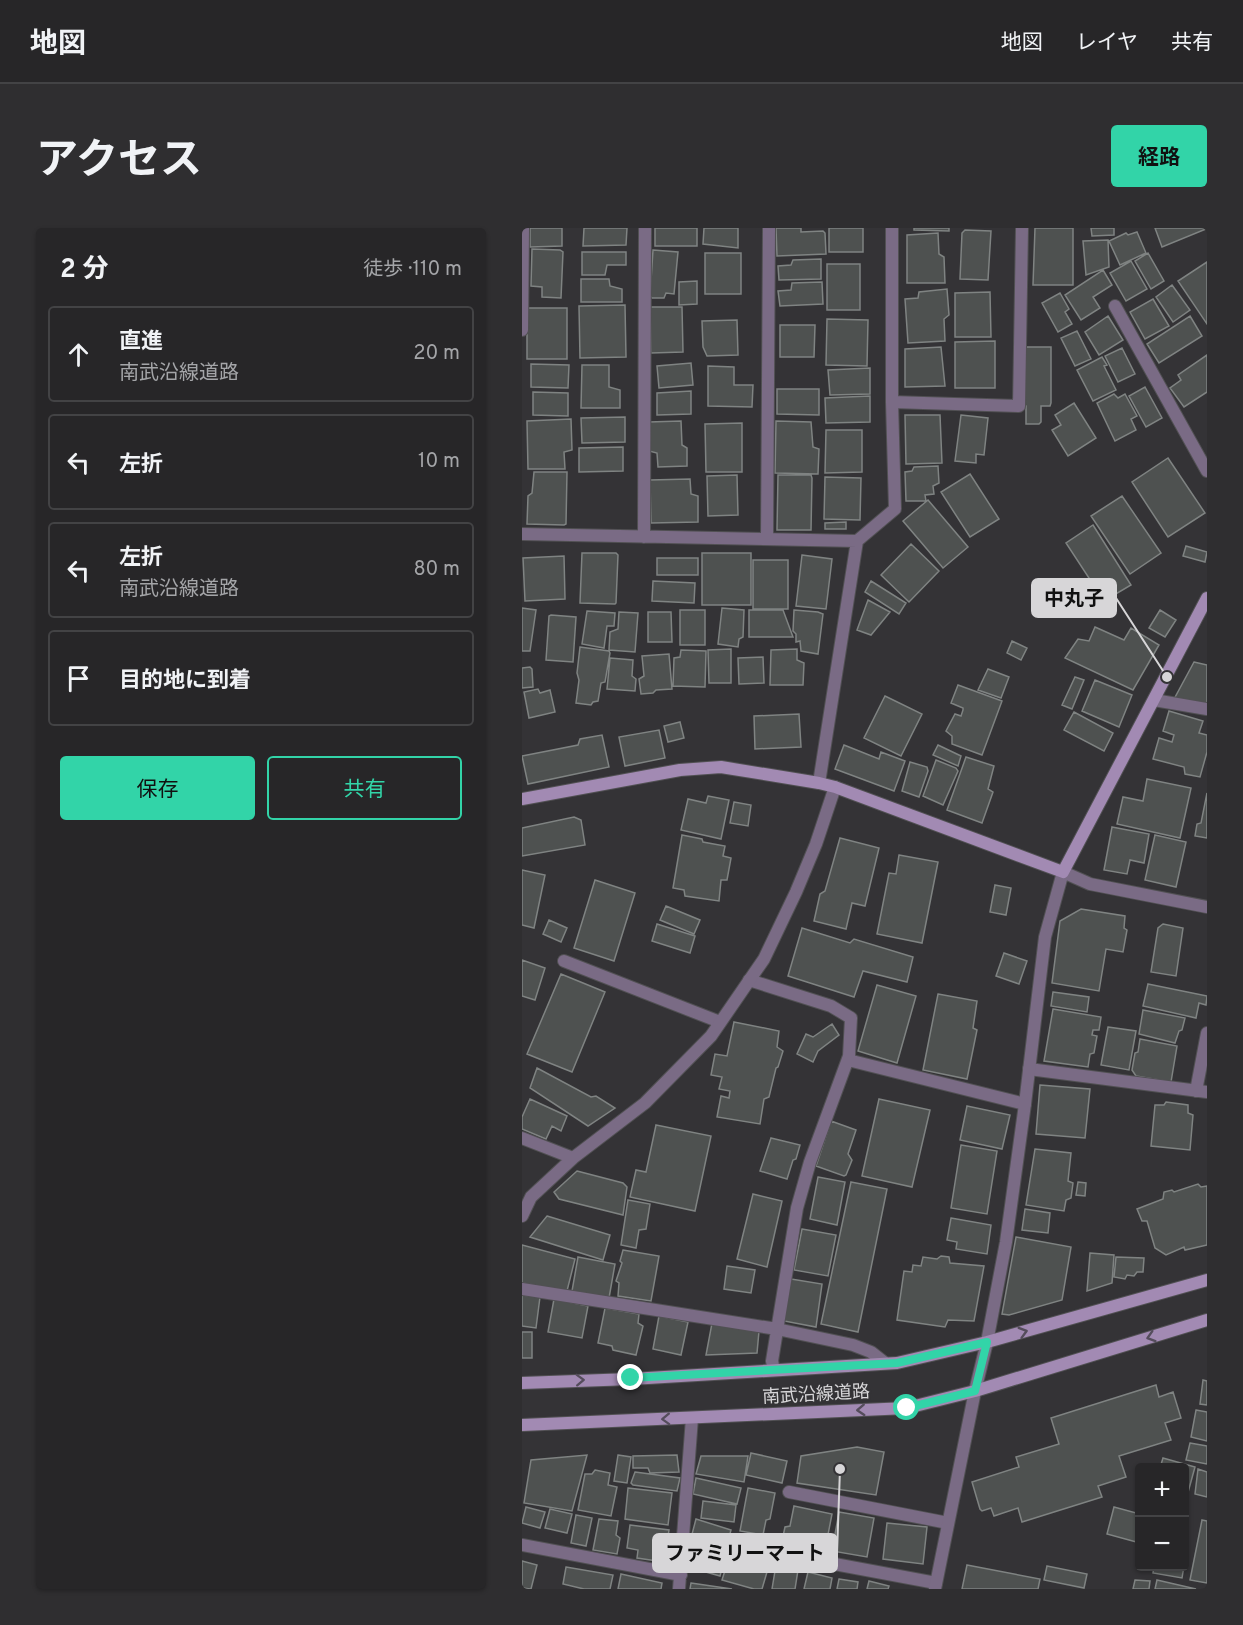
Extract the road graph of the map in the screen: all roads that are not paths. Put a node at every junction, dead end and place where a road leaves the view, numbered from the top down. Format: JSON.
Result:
{"nodes":[{"id":1,"x":523,"y":228,"type":"edge"},
{"id":2,"x":645,"y":228,"type":"edge"},
{"id":3,"x":769,"y":228,"type":"edge"},
{"id":4,"x":892,"y":228,"type":"edge"},
{"id":5,"x":1022,"y":228,"type":"edge"},
{"id":6,"x":1116,"y":306,"type":"dead end"},
{"id":7,"x":522,"y":330,"type":"edge"},
{"id":8,"x":892,"y":402,"type":"junction"},
{"id":9,"x":1207,"y":471,"type":"edge"},
{"id":10,"x":522,"y":534,"type":"edge"},
{"id":11,"x":644,"y":537,"type":"junction"},
{"id":12,"x":767,"y":539,"type":"junction"},
{"id":13,"x":857,"y":541,"type":"junction"},
{"id":14,"x":1207,"y":598,"type":"edge"},
{"id":15,"x":1154,"y":700,"type":"junction"},
{"id":16,"x":1207,"y":709,"type":"edge"},
{"id":17,"x":819,"y":783,"type":"junction"},
{"id":18,"x":835,"y":787,"type":"junction"},
{"id":19,"x":522,"y":799,"type":"edge"},
{"id":20,"x":1063,"y":872,"type":"junction"},
{"id":21,"x":1207,"y":907,"type":"edge"},
{"id":22,"x":564,"y":961,"type":"dead end"},
{"id":23,"x":749,"y":980,"type":"junction"},
{"id":24,"x":720,"y":1022,"type":"junction"},
{"id":25,"x":1207,"y":1033,"type":"edge"},
{"id":26,"x":848,"y":1060,"type":"junction"},
{"id":27,"x":1029,"y":1069,"type":"junction"},
{"id":28,"x":1202,"y":1091,"type":"edge"},
{"id":29,"x":1025,"y":1104,"type":"junction"},
{"id":30,"x":522,"y":1138,"type":"edge"},
{"id":31,"x":573,"y":1158,"type":"junction"},
{"id":32,"x":522,"y":1216,"type":"edge"},
{"id":33,"x":1207,"y":1280,"type":"edge"},
{"id":34,"x":522,"y":1289,"type":"edge"},
{"id":35,"x":1207,"y":1320,"type":"edge"},
{"id":36,"x":777,"y":1329,"type":"junction"},
{"id":37,"x":987,"y":1342,"type":"junction"},
{"id":38,"x":885,"y":1363,"type":"junction"},
{"id":39,"x":774,"y":1370,"type":"junction"},
{"id":40,"x":522,"y":1383,"type":"edge"},
{"id":41,"x":975,"y":1391,"type":"junction"},
{"id":42,"x":692,"y":1418,"type":"junction"},
{"id":43,"x":522,"y":1425,"type":"edge"},
{"id":44,"x":789,"y":1492,"type":"dead end"},
{"id":45,"x":948,"y":1523,"type":"junction"},
{"id":46,"x":522,"y":1545,"type":"edge"},
{"id":47,"x":782,"y":1554,"type":"dead end"},
{"id":48,"x":681,"y":1575,"type":"junction"},
{"id":49,"x":936,"y":1586,"type":"edge"},
{"id":50,"x":679,"y":1589,"type":"edge"}],
"edges":[{"from":1,"to":7,"type":"street"},
{"from":2,"to":11,"type":"street"},
{"from":3,"to":12,"type":"street"},
{"from":4,"to":8,"type":"street"},
{"from":5,"to":8,"type":"street"},
{"from":6,"to":9,"type":"street"},
{"from":8,"to":13,"type":"street"},
{"from":10,"to":11,"type":"street"},
{"from":11,"to":12,"type":"street"},
{"from":12,"to":13,"type":"street"},
{"from":13,"to":17,"type":"street"},
{"from":14,"to":15,"type":"street"},
{"from":15,"to":16,"type":"street"},
{"from":15,"to":20,"type":"street"},
{"from":17,"to":18,"type":"street"},
{"from":17,"to":19,"type":"street"},
{"from":18,"to":20,"type":"street"},
{"from":18,"to":23,"type":"street"},
{"from":20,"to":21,"type":"street"},
{"from":20,"to":27,"type":"street"},
{"from":22,"to":24,"type":"street"},
{"from":23,"to":24,"type":"street"},
{"from":23,"to":26,"type":"street"},
{"from":24,"to":31,"type":"street"},
{"from":25,"to":28,"type":"street"},
{"from":26,"to":29,"type":"street"},
{"from":26,"to":36,"type":"street"},
{"from":27,"to":28,"type":"street"},
{"from":27,"to":29,"type":"street"},
{"from":29,"to":37,"type":"street"},
{"from":30,"to":31,"type":"street"},
{"from":31,"to":32,"type":"street"},
{"from":37,"to":33,"type":"street","name":"南武沿線道路","one_way":true},
{"from":34,"to":36,"type":"street"},
{"from":35,"to":41,"type":"street","name":"南武沿線道路","one_way":true},
{"from":36,"to":38,"type":"street"},
{"from":36,"to":39,"type":"street"},
{"from":37,"to":38,"type":"street","name":"南武沿線道路"},
{"from":37,"to":41,"type":"street"},
{"from":38,"to":39,"type":"street","name":"南武沿線道路"},
{"from":40,"to":39,"type":"street","name":"南武沿線道路","one_way":true},
{"from":41,"to":42,"type":"street","name":"南武沿線道路","one_way":true},
{"from":41,"to":45,"type":"street"},
{"from":42,"to":43,"type":"street","name":"南武沿線道路","one_way":true},
{"from":42,"to":48,"type":"street"},
{"from":44,"to":45,"type":"street"},
{"from":45,"to":49,"type":"street"},
{"from":46,"to":48,"type":"street"},
{"from":47,"to":49,"type":"street"},
{"from":48,"to":50,"type":"street"}]}
